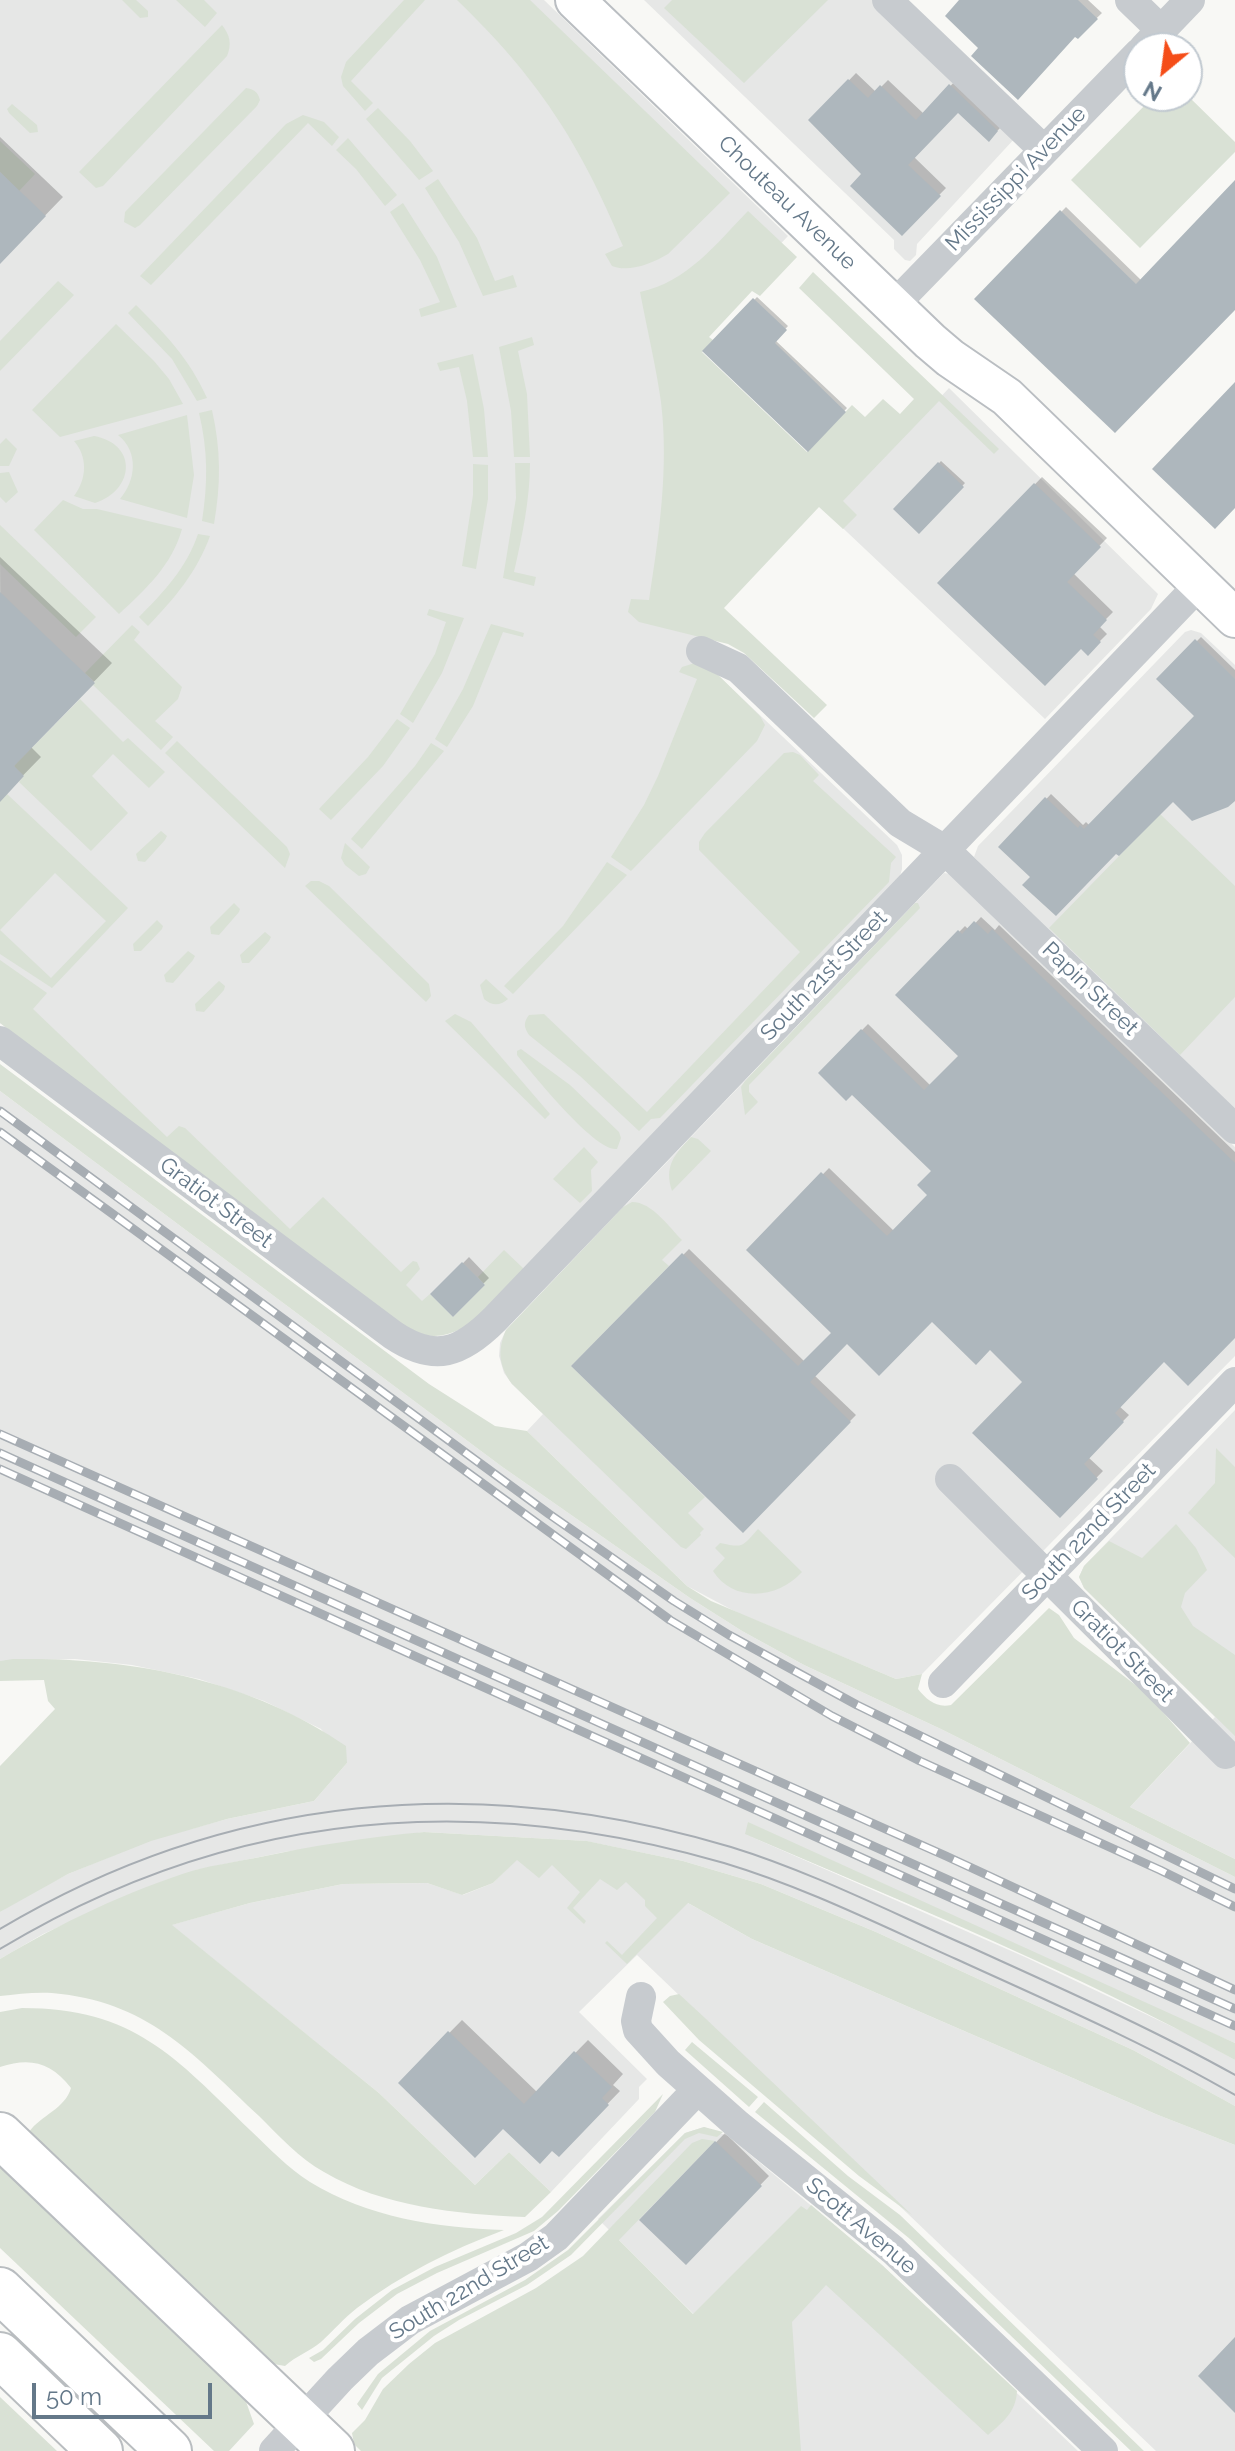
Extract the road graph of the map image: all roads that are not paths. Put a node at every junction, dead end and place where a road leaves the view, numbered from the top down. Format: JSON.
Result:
{"nodes":[{"id":1,"x":575,"y":0,"type":"edge"},
{"id":2,"x":612,"y":0,"type":"edge"},
{"id":3,"x":887,"y":0,"type":"edge"},
{"id":4,"x":1130,"y":0,"type":"edge"},
{"id":5,"x":1190,"y":0,"type":"edge"},
{"id":6,"x":1149,"y":32,"type":"edge"},
{"id":7,"x":1160,"y":32,"type":"edge"},
{"id":8,"x":1123,"y":69,"type":"edge"},
{"id":9,"x":1044,"y":150,"type":"junction"},
{"id":10,"x":902,"y":297,"type":"junction"},
{"id":11,"x":1200,"y":584,"type":"junction"},
{"id":12,"x":1235,"y":618,"type":"edge"},
{"id":13,"x":701,"y":651,"type":"dead end"},
{"id":14,"x":945,"y":850,"type":"junction"},
{"id":15,"x":0,"y":1041,"type":"edge"},
{"id":16,"x":1235,"y":1129,"type":"edge"},
{"id":17,"x":437,"y":1352,"type":"joint"},
{"id":18,"x":1235,"y":1382,"type":"edge"},
{"id":19,"x":950,"y":1479,"type":"dead end"},
{"id":20,"x":1047,"y":1575,"type":"junction"},
{"id":21,"x":943,"y":1683,"type":"dead end"},
{"id":22,"x":1226,"y":1754,"type":"dead end"},
{"id":23,"x":641,"y":1997,"type":"dead end"},
{"id":24,"x":697,"y":2090,"type":"junction"},
{"id":25,"x":6,"y":2141,"type":"edge"},
{"id":26,"x":0,"y":2290,"type":"edge"},
{"id":27,"x":0,"y":2355,"type":"edge"},
{"id":28,"x":296,"y":2443,"type":"edge"},
{"id":29,"x":100,"y":2451,"type":"edge"},
{"id":30,"x":169,"y":2451,"type":"edge"},
{"id":31,"x":1103,"y":2451,"type":"edge"}],
"edges":[{"from":1,"to":10,"type":"main road","name":"Chouteau Avenue"},
{"from":2,"to":10,"type":"main road","name":"Chouteau Avenue"},
{"from":3,"to":9,"type":"street"},
{"from":4,"to":6,"type":"street"},
{"from":5,"to":7,"type":"street"},
{"from":8,"to":9,"type":"street","name":"Mississippi Avenue"},
{"from":9,"to":10,"type":"street","name":"Mississippi Avenue"},
{"from":10,"to":11,"type":"main road","name":"Chouteau Avenue"},
{"from":11,"to":12,"type":"main road","name":"Chouteau Avenue"},
{"from":11,"to":14,"type":"street","name":"South 21st Street"},
{"from":13,"to":14,"type":"street","name":"Papin Street"},
{"from":14,"to":16,"type":"street","name":"Papin Street"},
{"from":14,"to":17,"type":"street","name":"South 21st Street"},
{"from":15,"to":17,"type":"street","name":"Gratiot Street"},
{"from":18,"to":20,"type":"street","name":"South 22nd Street"},
{"from":19,"to":20,"type":"street","name":"Gratiot Street"},
{"from":20,"to":21,"type":"street","name":"South 22nd Street"},
{"from":20,"to":22,"type":"street","name":"Gratiot Street"},
{"from":23,"to":24,"type":"street","name":"Scott Avenue"},
{"from":24,"to":28,"type":"street","name":"South 22nd Street"},
{"from":24,"to":31,"type":"street","name":"Scott Avenue"},
{"from":25,"to":28,"type":"highway"},
{"from":26,"to":30,"type":"highway"},
{"from":27,"to":29,"type":"highway"}]}
